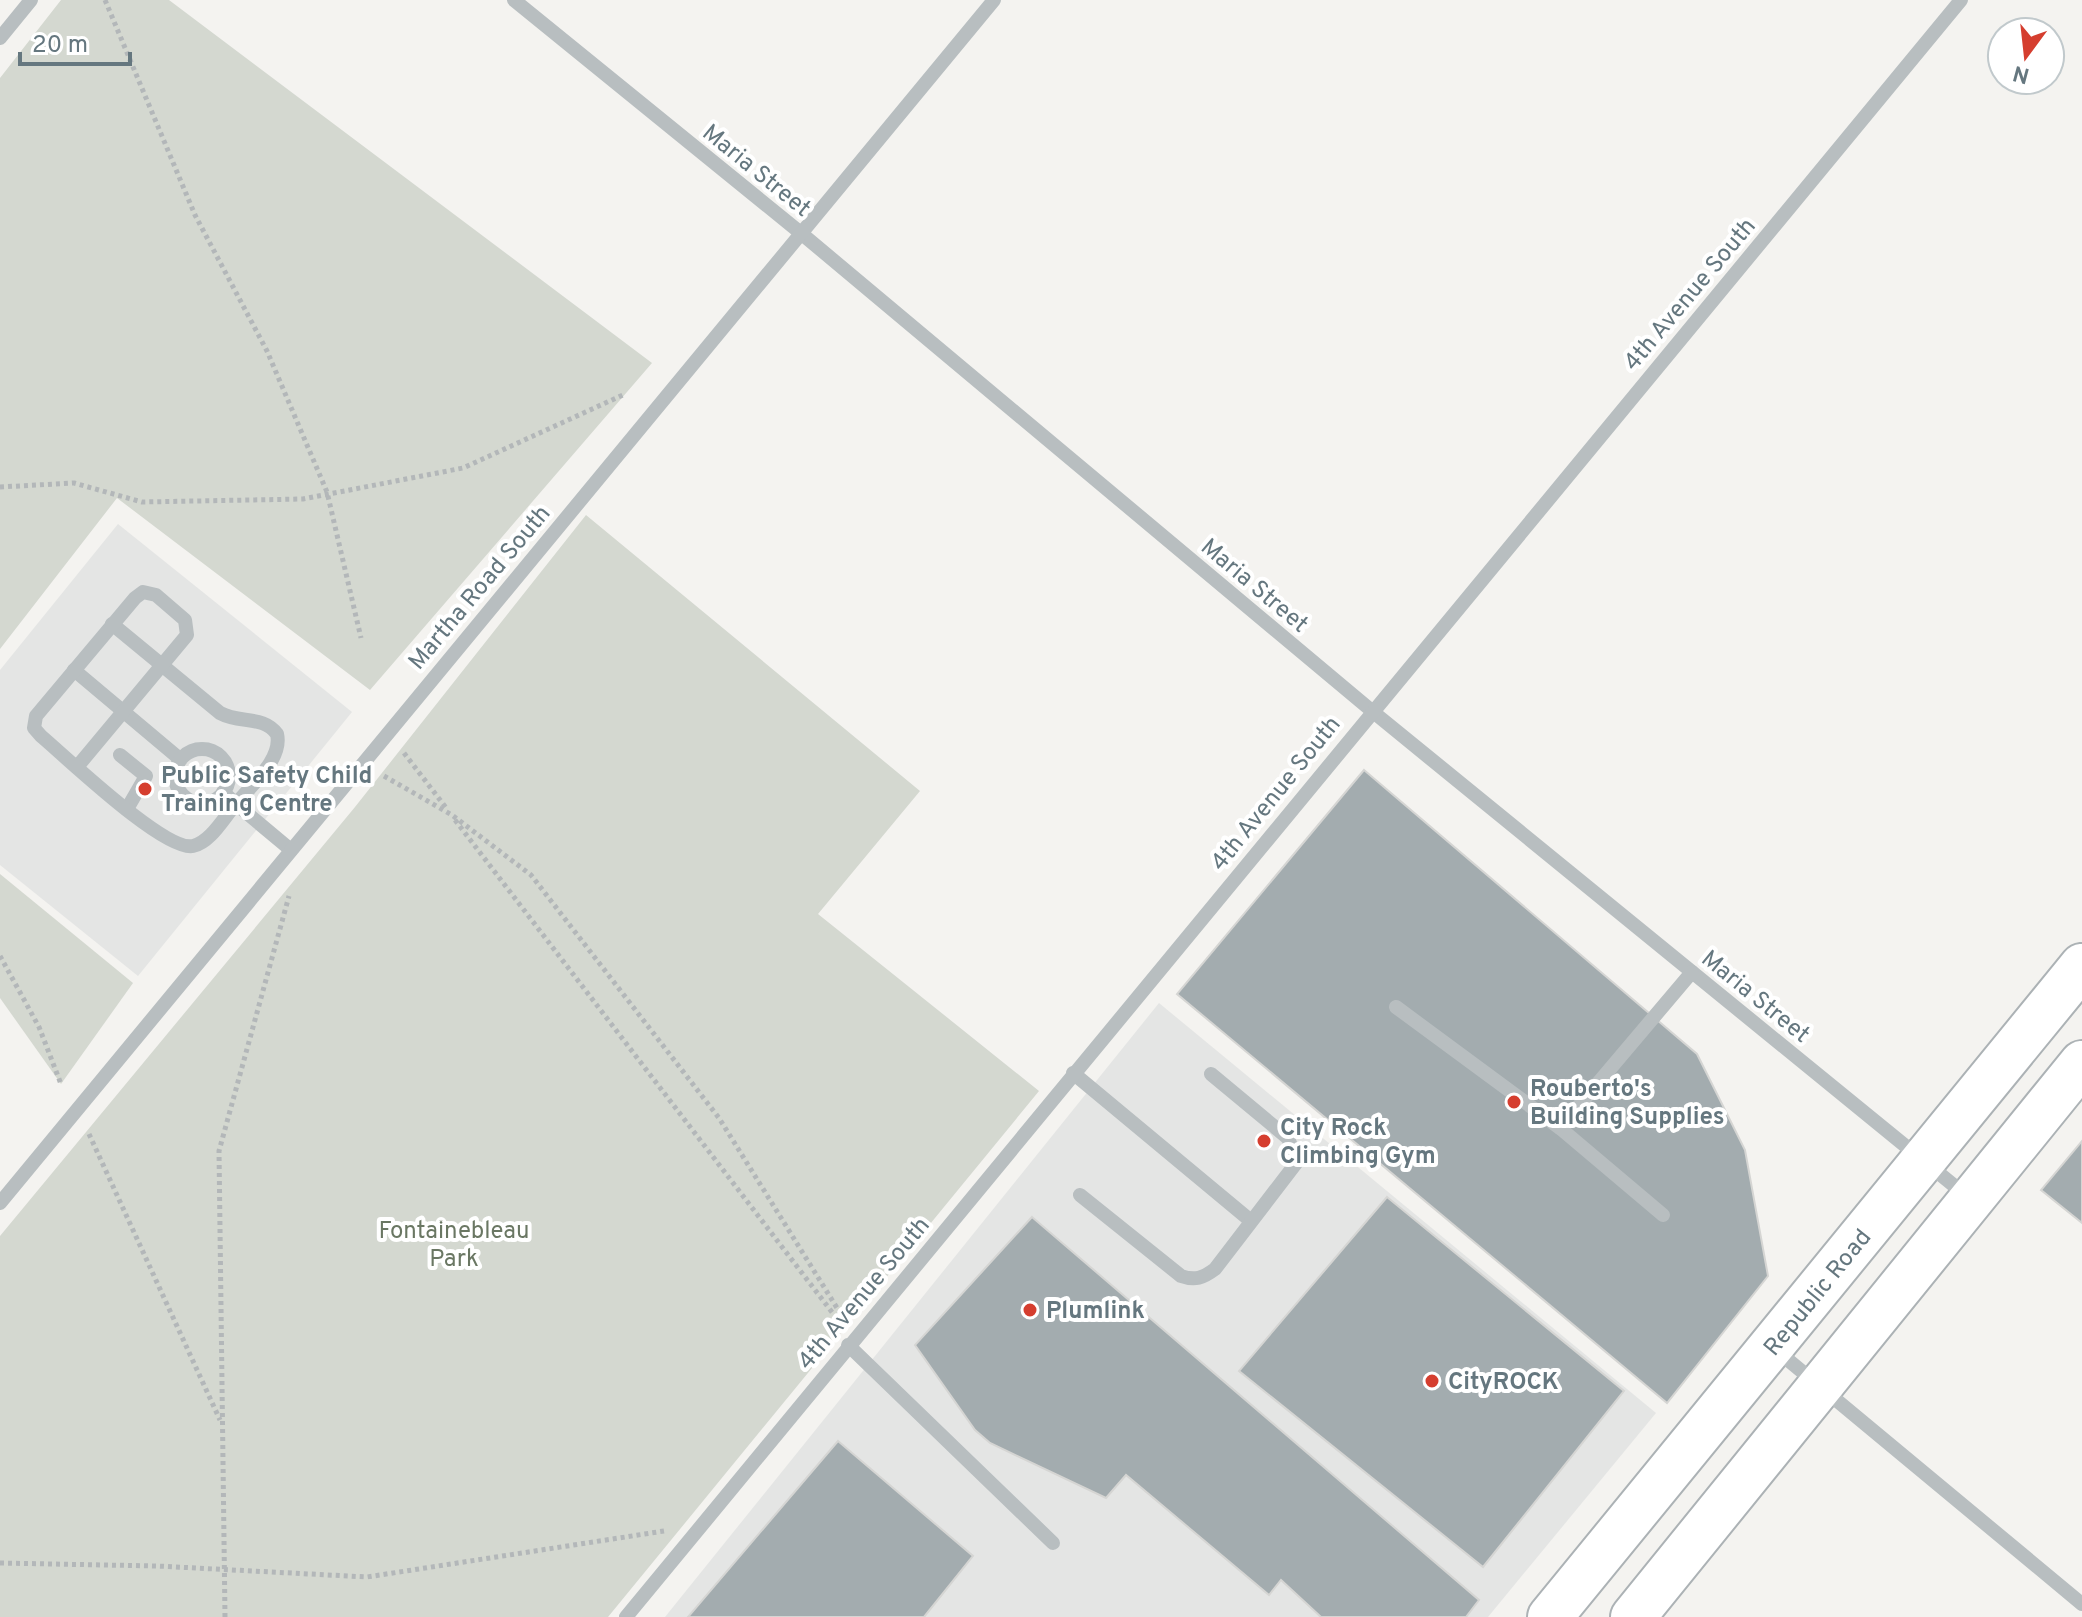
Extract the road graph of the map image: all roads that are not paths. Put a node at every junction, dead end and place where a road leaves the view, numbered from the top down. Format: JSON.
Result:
{"nodes":[{"id":1,"x":31,"y":0,"type":"edge"},
{"id":2,"x":514,"y":0,"type":"edge"},
{"id":3,"x":994,"y":0,"type":"edge"},
{"id":4,"x":1961,"y":0,"type":"edge"},
{"id":5,"x":0,"y":38,"type":"edge"},
{"id":6,"x":802,"y":234,"type":"junction"},
{"id":7,"x":112,"y":624,"type":"junction"},
{"id":8,"x":163,"y":667,"type":"junction"},
{"id":9,"x":74,"y":670,"type":"junction"},
{"id":10,"x":1372,"y":711,"type":"junction"},
{"id":11,"x":124,"y":713,"type":"junction"},
{"id":12,"x":120,"y":755,"type":"dead end"},
{"id":13,"x":180,"y":759,"type":"junction"},
{"id":14,"x":77,"y":767,"type":"junction"},
{"id":15,"x":223,"y":792,"type":"junction"},
{"id":16,"x":236,"y":804,"type":"junction"},
{"id":17,"x":127,"y":809,"type":"junction"},
{"id":18,"x":291,"y":850,"type":"junction"},
{"id":19,"x":2082,"y":966,"type":"edge"},
{"id":20,"x":1692,"y":972,"type":"junction"},
{"id":21,"x":1396,"y":1007,"type":"dead end"},
{"id":22,"x":2082,"y":1063,"type":"edge"},
{"id":23,"x":1073,"y":1073,"type":"junction"},
{"id":24,"x":1211,"y":1074,"type":"dead end"},
{"id":25,"x":1560,"y":1128,"type":"junction"},
{"id":26,"x":1923,"y":1160,"type":"junction"},
{"id":27,"x":1080,"y":1195,"type":"dead end"},
{"id":28,"x":1971,"y":1200,"type":"junction"},
{"id":29,"x":0,"y":1203,"type":"edge"},
{"id":30,"x":1663,"y":1215,"type":"dead end"},
{"id":31,"x":1251,"y":1221,"type":"junction"},
{"id":32,"x":852,"y":1341,"type":"junction"},
{"id":33,"x":1772,"y":1348,"type":"junction"},
{"id":34,"x":1819,"y":1388,"type":"junction"},
{"id":35,"x":1053,"y":1543,"type":"dead end"},
{"id":36,"x":2082,"y":1604,"type":"edge"},
{"id":37,"x":626,"y":1617,"type":"edge"},
{"id":38,"x":1550,"y":1617,"type":"edge"},
{"id":39,"x":1633,"y":1617,"type":"edge"}],
"edges":[{"from":1,"to":5,"type":"street"},
{"from":2,"to":6,"type":"street","name":"Maria Street"},
{"from":3,"to":6,"type":"street","name":"Martha Road South"},
{"from":4,"to":10,"type":"street","name":"4th Avenue South"},
{"from":6,"to":10,"type":"street","name":"Maria Street"},
{"from":6,"to":18,"type":"street","name":"Martha Road South"},
{"from":7,"to":8,"type":"street"},
{"from":7,"to":8,"type":"street"},
{"from":7,"to":9,"type":"street"},
{"from":8,"to":11,"type":"street"},
{"from":8,"to":16,"type":"street"},
{"from":9,"to":11,"type":"street"},
{"from":9,"to":14,"type":"street"},
{"from":10,"to":20,"type":"street","name":"Maria Street"},
{"from":10,"to":23,"type":"street","name":"4th Avenue South"},
{"from":11,"to":13,"type":"street"},
{"from":11,"to":14,"type":"street"},
{"from":12,"to":17,"type":"street"},
{"from":13,"to":15,"type":"street"},
{"from":13,"to":15,"type":"street"},
{"from":14,"to":17,"type":"street"},
{"from":15,"to":16,"type":"street"},
{"from":16,"to":17,"type":"street"},
{"from":16,"to":18,"type":"street"},
{"from":18,"to":29,"type":"street","name":"Martha Road South"},
{"from":19,"to":26,"type":"main road","name":"Republic Road"},
{"from":20,"to":25,"type":"street"},
{"from":20,"to":26,"type":"street","name":"Maria Street"},
{"from":21,"to":25,"type":"street"},
{"from":22,"to":28,"type":"main road"},
{"from":23,"to":31,"type":"street"},
{"from":23,"to":32,"type":"street","name":"4th Avenue South"},
{"from":24,"to":31,"type":"street"},
{"from":25,"to":30,"type":"street"},
{"from":26,"to":28,"type":"street","name":"Maria Street"},
{"from":26,"to":33,"type":"main road","name":"Republic Road"},
{"from":27,"to":31,"type":"street"},
{"from":28,"to":34,"type":"main road"},
{"from":32,"to":35,"type":"street"},
{"from":32,"to":37,"type":"street","name":"4th Avenue South"},
{"from":33,"to":34,"type":"street"},
{"from":33,"to":38,"type":"main road","name":"Republic Road"},
{"from":34,"to":36,"type":"street"},
{"from":34,"to":39,"type":"main road"}]}
